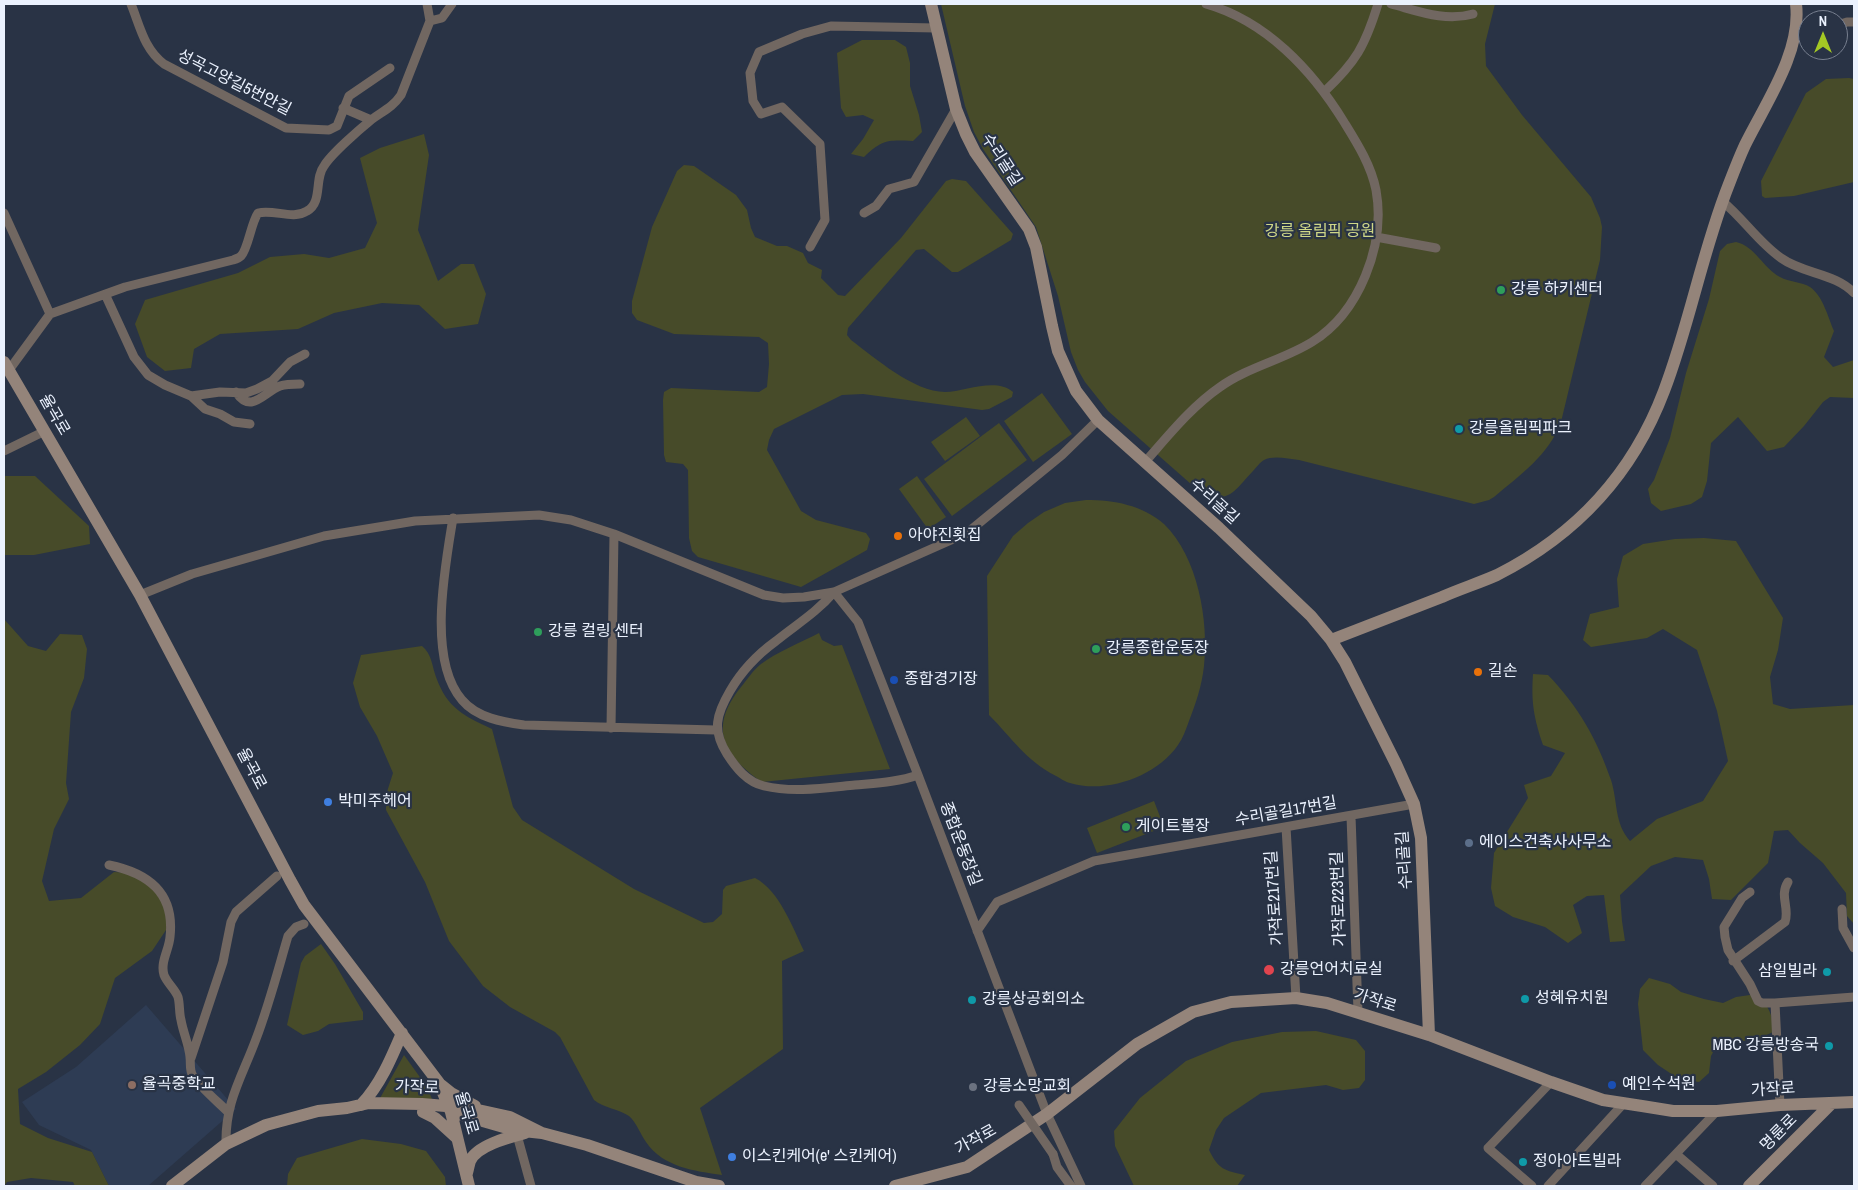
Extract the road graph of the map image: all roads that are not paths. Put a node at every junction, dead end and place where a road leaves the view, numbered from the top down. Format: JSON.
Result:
{"nodes":[{"id":1,"x":131,"y":4,"type":"edge"},
{"id":2,"x":428,"y":4,"type":"edge"},
{"id":3,"x":452,"y":4,"type":"edge"},
{"id":4,"x":931,"y":4,"type":"edge"},
{"id":5,"x":1206,"y":4,"type":"edge"},
{"id":6,"x":1378,"y":4,"type":"edge"},
{"id":7,"x":1391,"y":4,"type":"edge"},
{"id":8,"x":1796,"y":4,"type":"edge"},
{"id":9,"x":1473,"y":14,"type":"dead end"},
{"id":10,"x":430,"y":21,"type":"junction"},
{"id":11,"x":936,"y":28,"type":"junction"},
{"id":12,"x":1798,"y":36,"type":"edge"},
{"id":13,"x":1794,"y":37,"type":"junction"},
{"id":14,"x":390,"y":68,"type":"dead end"},
{"id":15,"x":1324,"y":92,"type":"junction"},
{"id":16,"x":343,"y":108,"type":"junction"},
{"id":17,"x":956,"y":109,"type":"junction"},
{"id":18,"x":371,"y":120,"type":"junction"},
{"id":19,"x":1722,"y":201,"type":"junction"},
{"id":20,"x":864,"y":212,"type":"dead end"},
{"id":21,"x":4,"y":213,"type":"edge"},
{"id":22,"x":1376,"y":237,"type":"junction"},
{"id":23,"x":810,"y":247,"type":"dead end"},
{"id":24,"x":1436,"y":248,"type":"dead end"},
{"id":25,"x":1854,"y":293,"type":"edge"},
{"id":26,"x":105,"y":294,"type":"junction"},
{"id":27,"x":50,"y":314,"type":"junction"},
{"id":28,"x":305,"y":354,"type":"dead end"},
{"id":29,"x":6,"y":366,"type":"edge"},
{"id":30,"x":300,"y":384,"type":"dead end"},
{"id":31,"x":236,"y":392,"type":"junction"},
{"id":32,"x":191,"y":396,"type":"junction"},
{"id":33,"x":1098,"y":420,"type":"junction"},
{"id":34,"x":250,"y":424,"type":"dead end"},
{"id":35,"x":45,"y":431,"type":"junction"},
{"id":36,"x":4,"y":451,"type":"edge"},
{"id":37,"x":1145,"y":462,"type":"junction"},
{"id":38,"x":453,"y":518,"type":"junction"},
{"id":39,"x":614,"y":534,"type":"junction"},
{"id":40,"x":834,"y":592,"type":"junction"},
{"id":41,"x":136,"y":596,"type":"junction"},
{"id":42,"x":1332,"y":640,"type":"junction"},
{"id":43,"x":611,"y":728,"type":"junction"},
{"id":44,"x":716,"y":730,"type":"junction"},
{"id":45,"x":918,"y":775,"type":"junction"},
{"id":46,"x":1414,"y":804,"type":"junction"},
{"id":47,"x":1351,"y":816,"type":"junction"},
{"id":48,"x":1286,"y":828,"type":"junction"},
{"id":49,"x":109,"y":865,"type":"dead end"},
{"id":50,"x":277,"y":876,"type":"dead end"},
{"id":51,"x":1788,"y":882,"type":"dead end"},
{"id":52,"x":1750,"y":892,"type":"dead end"},
{"id":53,"x":1842,"y":909,"type":"dead end"},
{"id":54,"x":304,"y":924,"type":"dead end"},
{"id":55,"x":977,"y":932,"type":"junction"},
{"id":56,"x":1854,"y":948,"type":"edge"},
{"id":57,"x":1733,"y":961,"type":"junction"},
{"id":58,"x":1854,"y":997,"type":"edge"},
{"id":59,"x":1296,"y":998,"type":"junction"},
{"id":60,"x":1775,"y":1003,"type":"junction"},
{"id":61,"x":1358,"y":1012,"type":"junction"},
{"id":62,"x":402,"y":1033,"type":"junction"},
{"id":63,"x":1429,"y":1035,"type":"junction"},
{"id":64,"x":191,"y":1058,"type":"junction"},
{"id":65,"x":1551,"y":1082,"type":"junction"},
{"id":66,"x":439,"y":1083,"type":"junction"},
{"id":67,"x":1854,"y":1102,"type":"edge"},
{"id":68,"x":1624,"y":1103,"type":"junction"},
{"id":69,"x":1832,"y":1103,"type":"junction"},
{"id":70,"x":361,"y":1105,"type":"junction"},
{"id":71,"x":1019,"y":1105,"type":"dead end"},
{"id":72,"x":1780,"y":1105,"type":"junction"},
{"id":73,"x":347,"y":1108,"type":"junction"},
{"id":74,"x":450,"y":1109,"type":"junction"},
{"id":75,"x":1717,"y":1110,"type":"junction"},
{"id":76,"x":228,"y":1112,"type":"junction"},
{"id":77,"x":423,"y":1112,"type":"junction"},
{"id":78,"x":1047,"y":1114,"type":"junction"},
{"id":79,"x":510,"y":1117,"type":"junction"},
{"id":80,"x":537,"y":1132,"type":"junction"},
{"id":81,"x":518,"y":1135,"type":"junction"},
{"id":82,"x":457,"y":1138,"type":"junction"},
{"id":83,"x":226,"y":1144,"type":"junction"},
{"id":84,"x":1676,"y":1154,"type":"junction"},
{"id":85,"x":468,"y":1181,"type":"edge"},
{"id":86,"x":172,"y":1186,"type":"edge"},
{"id":87,"x":531,"y":1186,"type":"edge"},
{"id":88,"x":719,"y":1186,"type":"edge"},
{"id":89,"x":895,"y":1186,"type":"edge"},
{"id":90,"x":1071,"y":1186,"type":"edge"},
{"id":91,"x":1081,"y":1186,"type":"edge"},
{"id":92,"x":1532,"y":1186,"type":"edge"},
{"id":93,"x":1548,"y":1186,"type":"edge"},
{"id":94,"x":1645,"y":1186,"type":"edge"},
{"id":95,"x":1713,"y":1186,"type":"edge"},
{"id":96,"x":1748,"y":1186,"type":"edge"}],
"edges":[{"from":1,"to":16,"type":"street","name":"성곡고양길5번안길"},
{"from":2,"to":10,"type":"street"},
{"from":3,"to":10,"type":"street"},
{"from":4,"to":11,"type":"street","name":"수리골길"},
{"from":5,"to":15,"type":"street"},
{"from":6,"to":15,"type":"street"},
{"from":7,"to":9,"type":"street"},
{"from":8,"to":13,"type":"street"},
{"from":10,"to":18,"type":"street"},
{"from":11,"to":17,"type":"street","name":"수리골길"},
{"from":11,"to":23,"type":"street"},
{"from":12,"to":13,"type":"street"},
{"from":13,"to":19,"type":"street"},
{"from":14,"to":16,"type":"street","name":"성곡고양길5번안길"},
{"from":15,"to":22,"type":"street"},
{"from":16,"to":18,"type":"street"},
{"from":17,"to":20,"type":"street"},
{"from":17,"to":33,"type":"street","name":"수리골길"},
{"from":18,"to":26,"type":"street"},
{"from":19,"to":25,"type":"street"},
{"from":19,"to":42,"type":"street"},
{"from":21,"to":27,"type":"street"},
{"from":22,"to":24,"type":"street"},
{"from":22,"to":37,"type":"street"},
{"from":26,"to":27,"type":"street"},
{"from":26,"to":32,"type":"street"},
{"from":27,"to":29,"type":"street"},
{"from":28,"to":31,"type":"street"},
{"from":29,"to":35,"type":"street","name":"율곡로"},
{"from":30,"to":31,"type":"street"},
{"from":31,"to":32,"type":"street"},
{"from":32,"to":34,"type":"street"},
{"from":33,"to":37,"type":"street","name":"수리골길"},
{"from":33,"to":40,"type":"street"},
{"from":35,"to":36,"type":"street"},
{"from":35,"to":41,"type":"street","name":"율곡로"},
{"from":37,"to":42,"type":"street","name":"수리골길"},
{"from":38,"to":39,"type":"street"},
{"from":38,"to":41,"type":"street"},
{"from":38,"to":43,"type":"street"},
{"from":39,"to":40,"type":"street"},
{"from":39,"to":43,"type":"street"},
{"from":40,"to":44,"type":"street"},
{"from":40,"to":45,"type":"street","name":"종합운동장길"},
{"from":41,"to":62,"type":"street","name":"율곡로"},
{"from":42,"to":46,"type":"street","name":"수리골길"},
{"from":43,"to":44,"type":"street"},
{"from":44,"to":45,"type":"street"},
{"from":45,"to":55,"type":"street","name":"종합운동장길"},
{"from":46,"to":47,"type":"street","name":"수리골길17번길"},
{"from":46,"to":63,"type":"street","name":"수리골길"},
{"from":47,"to":48,"type":"street","name":"수리골길17번길"},
{"from":47,"to":61,"type":"street","name":"가작로223번길"},
{"from":48,"to":55,"type":"street","name":"수리골길17번길"},
{"from":48,"to":59,"type":"street","name":"가작로217번길"},
{"from":49,"to":64,"type":"street"},
{"from":50,"to":64,"type":"street"},
{"from":51,"to":57,"type":"street"},
{"from":52,"to":57,"type":"street"},
{"from":53,"to":56,"type":"street"},
{"from":54,"to":76,"type":"street"},
{"from":55,"to":78,"type":"street","name":"종합운동장길"},
{"from":57,"to":60,"type":"street"},
{"from":58,"to":60,"type":"street"},
{"from":59,"to":61,"type":"street","name":"가작로"},
{"from":59,"to":78,"type":"street","name":"가작로"},
{"from":60,"to":72,"type":"street"},
{"from":61,"to":63,"type":"street","name":"가작로"},
{"from":62,"to":66,"type":"street","name":"율곡로"},
{"from":62,"to":70,"type":"street"},
{"from":63,"to":65,"type":"street","name":"가작로"},
{"from":64,"to":76,"type":"street"},
{"from":65,"to":68,"type":"street","name":"가작로"},
{"from":65,"to":92,"type":"street"},
{"from":66,"to":74,"type":"street","name":"율곡로"},
{"from":66,"to":79,"type":"street"},
{"from":67,"to":69,"type":"street","name":"가작로"},
{"from":68,"to":75,"type":"street","name":"가작로"},
{"from":68,"to":93,"type":"street"},
{"from":69,"to":72,"type":"street","name":"가작로"},
{"from":69,"to":96,"type":"street","name":"명륜로"},
{"from":70,"to":73,"type":"street","name":"가작로"},
{"from":70,"to":74,"type":"street","name":"가작로"},
{"from":71,"to":90,"type":"street","bridge":true},
{"from":72,"to":75,"type":"street","name":"가작로"},
{"from":73,"to":77,"type":"street","name":"가작로"},
{"from":73,"to":83,"type":"street","name":"가작로"},
{"from":74,"to":77,"type":"street","name":"가작로"},
{"from":74,"to":79,"type":"street","name":"가작로"},
{"from":74,"to":80,"type":"street","name":"가작로"},
{"from":74,"to":82,"type":"street","name":"율곡로"},
{"from":75,"to":84,"type":"street"},
{"from":76,"to":83,"type":"street"},
{"from":77,"to":82,"type":"street"},
{"from":78,"to":89,"type":"street","name":"가작로"},
{"from":78,"to":91,"type":"street","name":"종합운동장길"},
{"from":79,"to":80,"type":"street","name":"가작로"},
{"from":80,"to":81,"type":"street"},
{"from":80,"to":88,"type":"street","name":"가작로"},
{"from":81,"to":85,"type":"street"},
{"from":81,"to":87,"type":"street"},
{"from":82,"to":85,"type":"street","name":"율곡로"},
{"from":83,"to":86,"type":"street","name":"가작로"},
{"from":84,"to":94,"type":"street"},
{"from":84,"to":95,"type":"street"}]}
